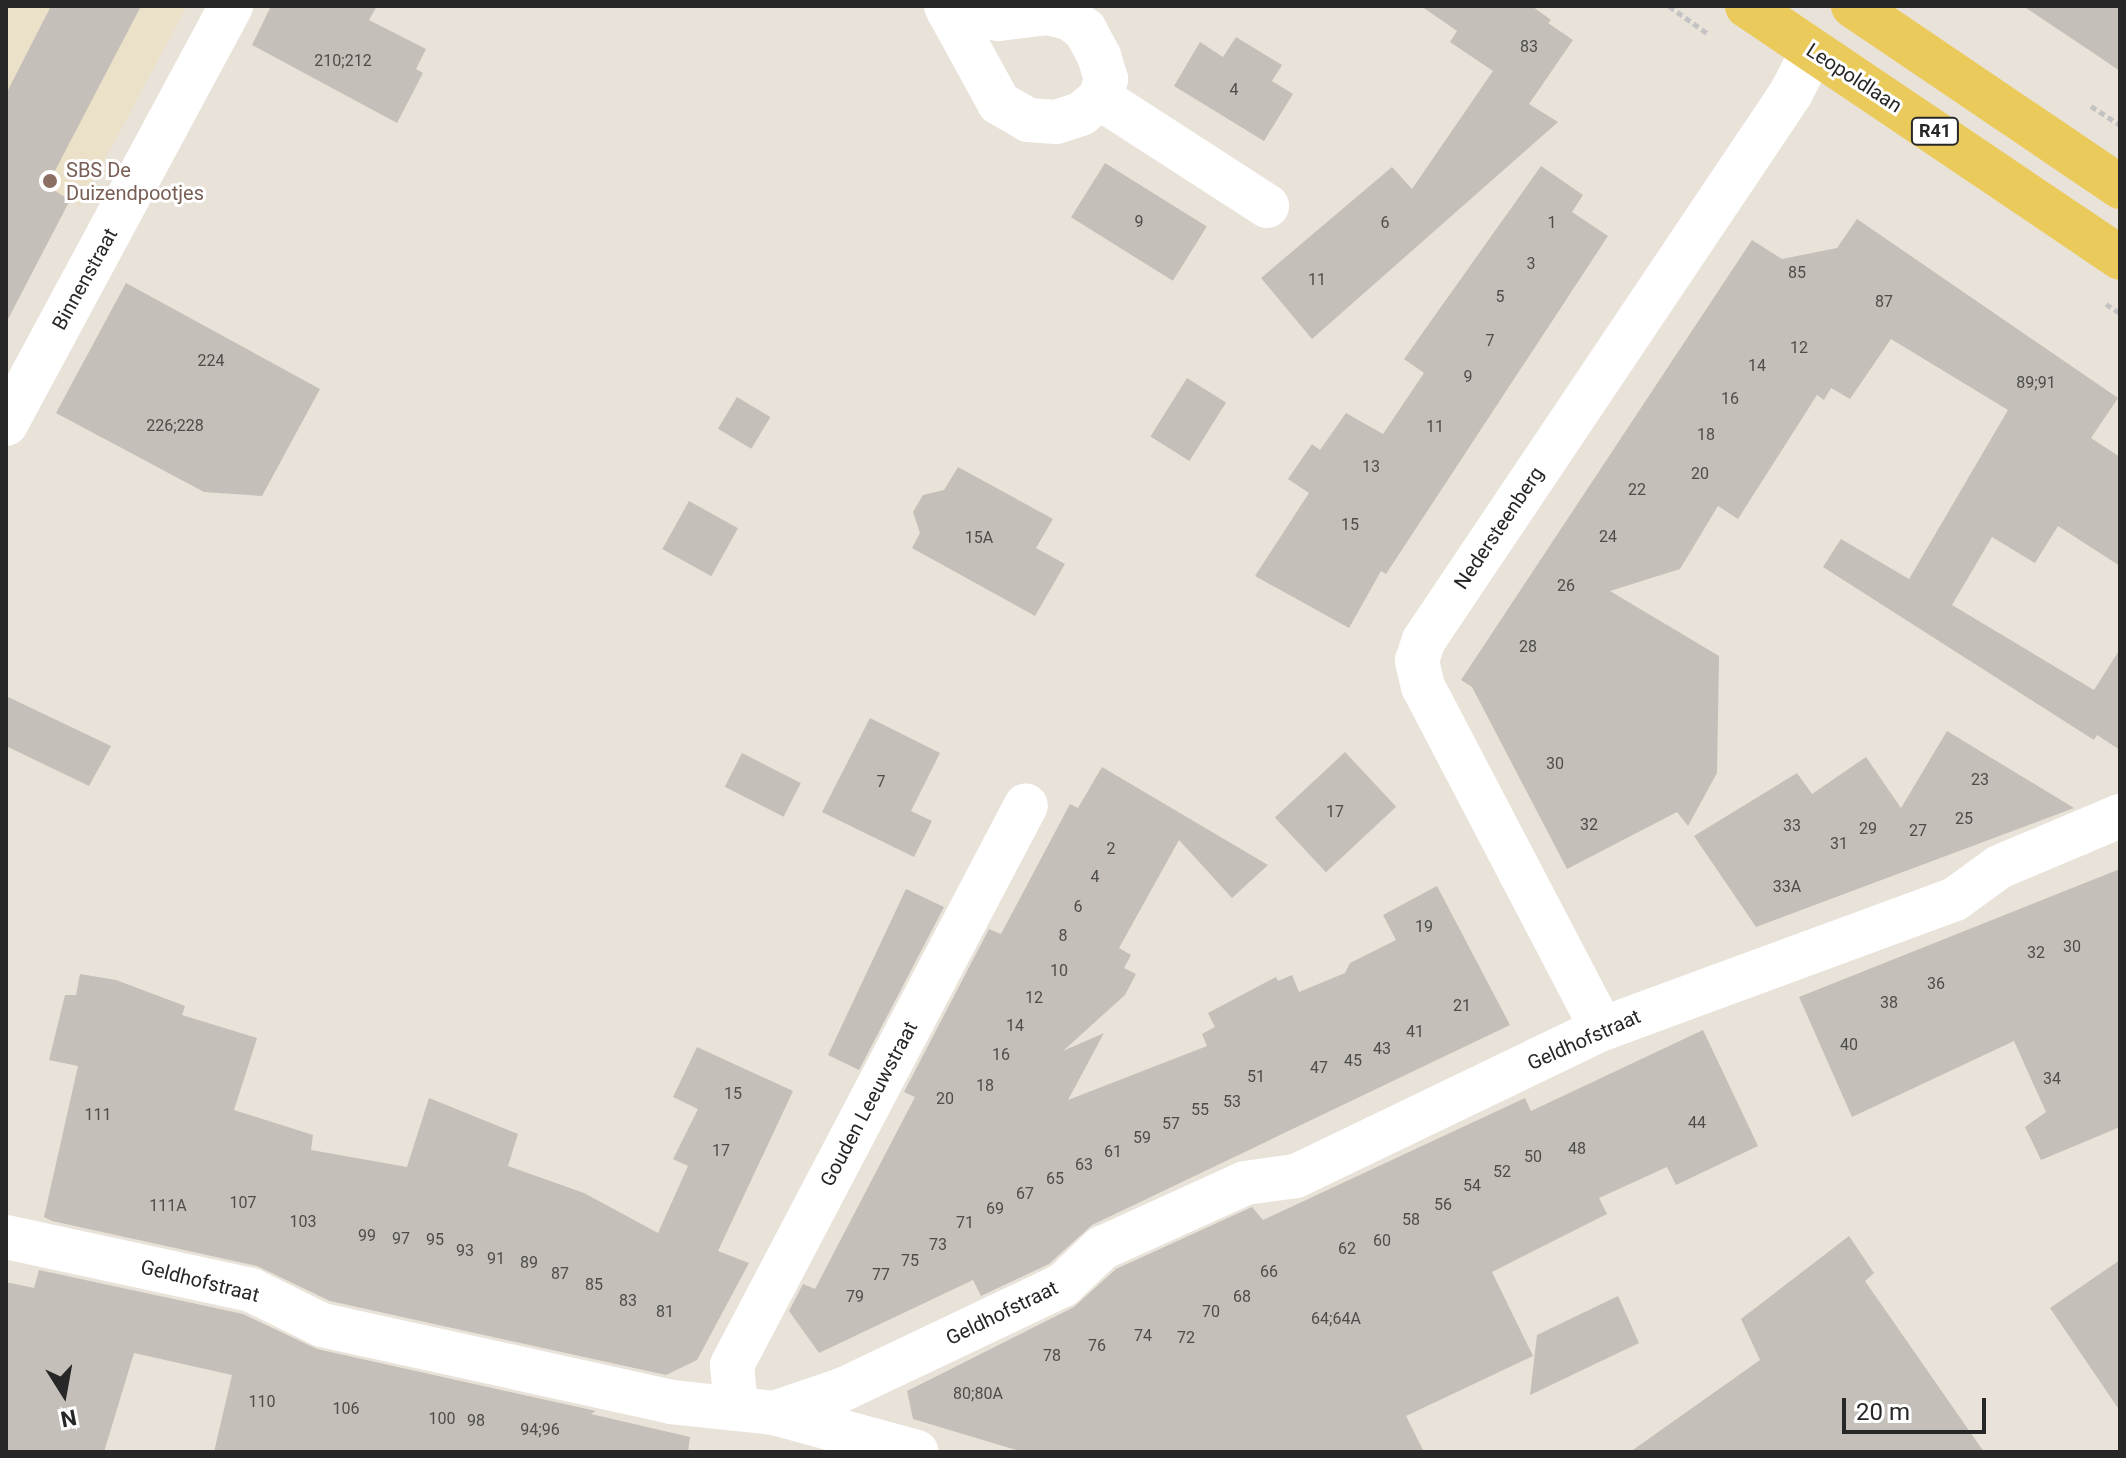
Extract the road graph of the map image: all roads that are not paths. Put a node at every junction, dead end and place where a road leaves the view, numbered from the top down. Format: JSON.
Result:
{"nodes":[{"id":1,"x":231,"y":6,"type":"edge"},
{"id":2,"x":1747,"y":6,"type":"edge"},
{"id":3,"x":1853,"y":6,"type":"edge"},
{"id":4,"x":948,"y":9,"type":"edge"},
{"id":5,"x":1812,"y":52,"type":"junction"},
{"id":6,"x":1100,"y":98,"type":"junction"},
{"id":7,"x":2120,"y":187,"type":"edge"},
{"id":8,"x":1267,"y":206,"type":"dead end"},
{"id":9,"x":2120,"y":258,"type":"edge"},
{"id":10,"x":6,"y":424,"type":"edge"},
{"id":11,"x":1026,"y":805,"type":"dead end"},
{"id":12,"x":2120,"y":816,"type":"edge"},
{"id":13,"x":1602,"y":1029,"type":"junction"},
{"id":14,"x":6,"y":1237,"type":"edge"},
{"id":15,"x":755,"y":1410,"type":"junction"},
{"id":16,"x":917,"y":1452,"type":"edge"}],
"edges":[{"from":1,"to":10,"type":"street","name":"Binnenstraat"},
{"from":2,"to":5,"type":"main road","name":"Leopoldlaan","number":"R41"},
{"from":3,"to":7,"type":"main road"},
{"from":4,"to":6,"type":"street"},
{"from":4,"to":6,"type":"street"},
{"from":5,"to":9,"type":"main road","name":"Leopoldlaan","number":"R41"},
{"from":5,"to":13,"type":"street","name":"Nedersteenberg"},
{"from":6,"to":8,"type":"street"},
{"from":11,"to":15,"type":"street","name":"Gouden Leeuwstraat"},
{"from":12,"to":13,"type":"street","name":"Geldhofstraat"},
{"from":13,"to":15,"type":"street","name":"Geldhofstraat"},
{"from":14,"to":15,"type":"street","name":"Geldhofstraat"},
{"from":15,"to":16,"type":"street"}]}
